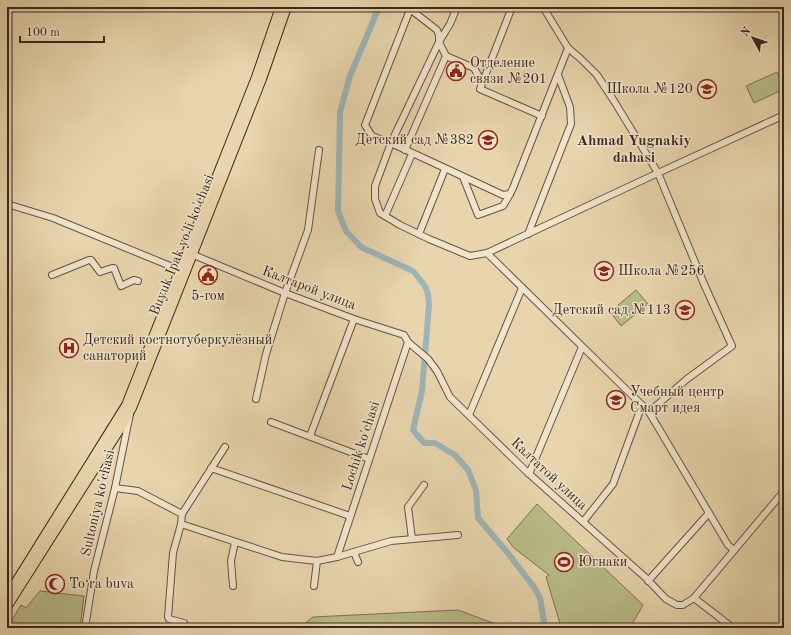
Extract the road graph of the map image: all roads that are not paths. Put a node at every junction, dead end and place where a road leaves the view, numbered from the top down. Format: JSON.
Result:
{"nodes":[{"id":1,"x":280,"y":7,"type":"edge"},
{"id":2,"x":286,"y":7,"type":"edge"},
{"id":3,"x":457,"y":7,"type":"edge"},
{"id":4,"x":512,"y":7,"type":"edge"},
{"id":5,"x":543,"y":7,"type":"edge"},
{"id":6,"x":411,"y":8,"type":"edge"},
{"id":7,"x":439,"y":42,"type":"junction"},
{"id":8,"x":568,"y":48,"type":"junction"},
{"id":9,"x":446,"y":56,"type":"junction"},
{"id":10,"x":558,"y":75,"type":"junction"},
{"id":11,"x":482,"y":82,"type":"junction"},
{"id":12,"x":784,"y":115,"type":"edge"},
{"id":13,"x":542,"y":116,"type":"junction"},
{"id":14,"x":391,"y":143,"type":"junction"},
{"id":15,"x":319,"y":150,"type":"dead end"},
{"id":16,"x":405,"y":150,"type":"junction"},
{"id":17,"x":412,"y":154,"type":"junction"},
{"id":18,"x":445,"y":169,"type":"junction"},
{"id":19,"x":658,"y":173,"type":"junction"},
{"id":20,"x":463,"y":177,"type":"junction"},
{"id":21,"x":510,"y":194,"type":"junction"},
{"id":22,"x":7,"y":204,"type":"edge"},
{"id":23,"x":385,"y":216,"type":"junction"},
{"id":24,"x":419,"y":234,"type":"junction"},
{"id":25,"x":528,"y":234,"type":"junction"},
{"id":26,"x":190,"y":253,"type":"junction"},
{"id":27,"x":487,"y":253,"type":"junction"},
{"id":28,"x":182,"y":271,"type":"junction"},
{"id":29,"x":52,"y":275,"type":"dead end"},
{"id":30,"x":138,"y":281,"type":"dead end"},
{"id":31,"x":522,"y":288,"type":"junction"},
{"id":32,"x":285,"y":293,"type":"junction"},
{"id":33,"x":354,"y":319,"type":"junction"},
{"id":34,"x":408,"y":342,"type":"junction"},
{"id":35,"x":582,"y":347,"type":"junction"},
{"id":36,"x":418,"y":349,"type":"joint"},
{"id":37,"x":256,"y":399,"type":"dead end"},
{"id":38,"x":642,"y":405,"type":"junction"},
{"id":39,"x":132,"y":408,"type":"junction"},
{"id":40,"x":649,"y":412,"type":"junction"},
{"id":41,"x":468,"y":415,"type":"junction"},
{"id":42,"x":271,"y":422,"type":"dead end"},
{"id":43,"x":310,"y":436,"type":"junction"},
{"id":44,"x":225,"y":447,"type":"dead end"},
{"id":45,"x":369,"y":458,"type":"junction"},
{"id":46,"x":211,"y":468,"type":"junction"},
{"id":47,"x":530,"y":474,"type":"junction"},
{"id":48,"x":424,"y":485,"type":"dead end"},
{"id":49,"x":115,"y":488,"type":"junction"},
{"id":50,"x":784,"y":491,"type":"edge"},
{"id":51,"x":709,"y":513,"type":"junction"},
{"id":52,"x":182,"y":514,"type":"junction"},
{"id":53,"x":350,"y":516,"type":"junction"},
{"id":54,"x":583,"y":522,"type":"junction"},
{"id":55,"x":181,"y":524,"type":"junction"},
{"id":56,"x":458,"y":535,"type":"dead end"},
{"id":57,"x":412,"y":539,"type":"junction"},
{"id":58,"x":235,"y":542,"type":"junction"},
{"id":59,"x":734,"y":550,"type":"junction"},
{"id":60,"x":354,"y":552,"type":"junction"},
{"id":61,"x":337,"y":557,"type":"junction"},
{"id":62,"x":317,"y":561,"type":"junction"},
{"id":63,"x":358,"y":562,"type":"dead end"},
{"id":64,"x":648,"y":580,"type":"junction"},
{"id":65,"x":233,"y":586,"type":"dead end"},
{"id":66,"x":314,"y":586,"type":"dead end"},
{"id":67,"x":7,"y":596,"type":"edge"},
{"id":68,"x":694,"y":598,"type":"junction"},
{"id":69,"x":7,"y":607,"type":"edge"},
{"id":70,"x":184,"y":623,"type":"dead end"},
{"id":71,"x":85,"y":628,"type":"edge"},
{"id":72,"x":733,"y":628,"type":"edge"}],
"edges":[{"from":1,"to":26,"type":"main road","name":"Buyuk Ipak yo'li ko'chasi"},
{"from":2,"to":26,"type":"main road","name":"Buyuk Ipak yo'li ko'chasi"},
{"from":3,"to":7,"type":"street"},
{"from":4,"to":11,"type":"street"},
{"from":5,"to":8,"type":"street"},
{"from":6,"to":7,"type":"street"},
{"from":6,"to":14,"type":"street"},
{"from":7,"to":9,"type":"street"},
{"from":7,"to":14,"type":"street"},
{"from":8,"to":10,"type":"street"},
{"from":8,"to":19,"type":"street"},
{"from":9,"to":11,"type":"street"},
{"from":9,"to":16,"type":"street"},
{"from":10,"to":13,"type":"street"},
{"from":10,"to":25,"type":"street"},
{"from":11,"to":13,"type":"street"},
{"from":12,"to":19,"type":"street"},
{"from":13,"to":21,"type":"street"},
{"from":14,"to":16,"type":"street"},
{"from":14,"to":23,"type":"street"},
{"from":15,"to":32,"type":"street"},
{"from":16,"to":17,"type":"street"},
{"from":17,"to":18,"type":"street"},
{"from":17,"to":23,"type":"street"},
{"from":18,"to":20,"type":"street"},
{"from":18,"to":24,"type":"street"},
{"from":19,"to":25,"type":"street"},
{"from":19,"to":40,"type":"street"},
{"from":20,"to":21,"type":"street"},
{"from":20,"to":21,"type":"street"},
{"from":22,"to":28,"type":"street"},
{"from":23,"to":24,"type":"street"},
{"from":24,"to":27,"type":"street"},
{"from":25,"to":27,"type":"street"},
{"from":26,"to":28,"type":"main road","name":"Buyuk Ipak yo'li ko'chasi"},
{"from":26,"to":32,"type":"street","name":"Калтарой улица"},
{"from":27,"to":31,"type":"street"},
{"from":28,"to":39,"type":"main road","name":"Buyuk Ipak yo'li ko'chasi"},
{"from":28,"to":67,"type":"main road","name":"Buyuk Ipak yo'li ko'chasi"},
{"from":29,"to":30,"type":"street"},
{"from":31,"to":35,"type":"street"},
{"from":31,"to":41,"type":"street"},
{"from":32,"to":33,"type":"street","name":"Калтарой улица"},
{"from":32,"to":37,"type":"street"},
{"from":33,"to":34,"type":"street","name":"Калтарой улица"},
{"from":33,"to":43,"type":"street"},
{"from":34,"to":36,"type":"street","name":"Калтарой улица"},
{"from":34,"to":45,"type":"street","name":"Lochik ko'chasi"},
{"from":35,"to":38,"type":"street"},
{"from":35,"to":47,"type":"street"},
{"from":36,"to":41,"type":"street","name":"Калтатой улица"},
{"from":38,"to":40,"type":"street"},
{"from":38,"to":54,"type":"street"},
{"from":39,"to":49,"type":"street","name":"Sultoniya ko'chasi"},
{"from":39,"to":69,"type":"main road","name":"Buyuk Ipak yo'li ko'chasi"},
{"from":40,"to":51,"type":"street"},
{"from":41,"to":47,"type":"street","name":"Калтатой улица"},
{"from":42,"to":43,"type":"street"},
{"from":43,"to":45,"type":"street"},
{"from":44,"to":46,"type":"street"},
{"from":45,"to":53,"type":"street","name":"Lochik ko'chasi"},
{"from":46,"to":52,"type":"street"},
{"from":46,"to":53,"type":"street"},
{"from":47,"to":54,"type":"street","name":"Калтатой улица"},
{"from":48,"to":57,"type":"street"},
{"from":49,"to":52,"type":"street"},
{"from":49,"to":71,"type":"street","name":"Sultoniya ko'chasi"},
{"from":50,"to":59,"type":"street"},
{"from":51,"to":59,"type":"street"},
{"from":51,"to":64,"type":"street"},
{"from":52,"to":55,"type":"street"},
{"from":53,"to":61,"type":"street","name":"Lochik ko'chasi"},
{"from":54,"to":64,"type":"street","name":"Калтатой улица"},
{"from":55,"to":58,"type":"street"},
{"from":55,"to":70,"type":"street"},
{"from":56,"to":57,"type":"street"},
{"from":57,"to":60,"type":"street"},
{"from":58,"to":62,"type":"street"},
{"from":58,"to":65,"type":"street"},
{"from":59,"to":68,"type":"street"},
{"from":60,"to":61,"type":"street"},
{"from":60,"to":63,"type":"street"},
{"from":61,"to":62,"type":"street"},
{"from":62,"to":66,"type":"street"},
{"from":64,"to":68,"type":"street","name":"Калтатой улица"},
{"from":68,"to":72,"type":"street"}]}
